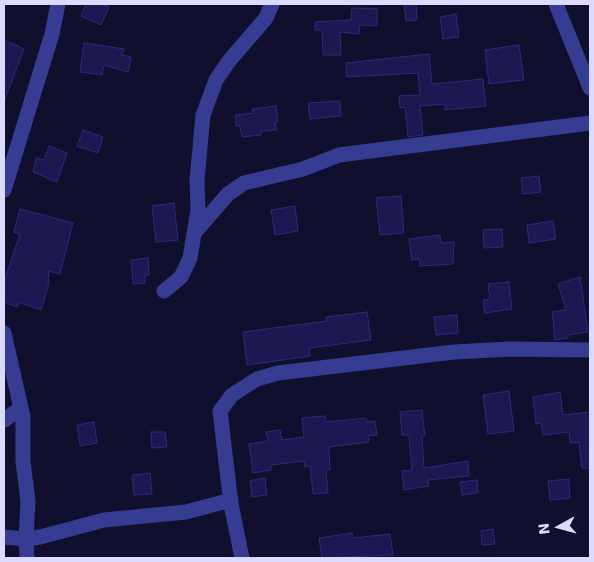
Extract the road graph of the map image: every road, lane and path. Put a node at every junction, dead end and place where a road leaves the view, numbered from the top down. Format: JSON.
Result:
{"nodes":[{"id":1,"x":58,"y":4,"type":"edge"},
{"id":2,"x":272,"y":4,"type":"edge"},
{"id":3,"x":556,"y":4,"type":"edge"},
{"id":4,"x":590,"y":88,"type":"edge"},
{"id":5,"x":590,"y":123,"type":"edge"},
{"id":6,"x":4,"y":190,"type":"edge"},
{"id":7,"x":196,"y":231,"type":"junction"},
{"id":8,"x":164,"y":291,"type":"dead end"},
{"id":9,"x":4,"y":333,"type":"edge"},
{"id":10,"x":590,"y":350,"type":"edge"},
{"id":11,"x":21,"y":408,"type":"junction"},
{"id":12,"x":4,"y":420,"type":"edge"},
{"id":13,"x":231,"y":500,"type":"junction"},
{"id":14,"x":4,"y":537,"type":"edge"},
{"id":15,"x":26,"y":539,"type":"junction"},
{"id":16,"x":27,"y":558,"type":"edge"},
{"id":17,"x":242,"y":558,"type":"edge"}],
"edges":[{"from":1,"to":6,"type":"street"},
{"from":2,"to":7,"type":"street"},
{"from":3,"to":4,"type":"street"},
{"from":5,"to":7,"type":"street"},
{"from":7,"to":8,"type":"street"},
{"from":9,"to":11,"type":"street"},
{"from":10,"to":13,"type":"street"},
{"from":11,"to":12,"type":"street"},
{"from":11,"to":15,"type":"street"},
{"from":13,"to":15,"type":"street"},
{"from":13,"to":17,"type":"street"},
{"from":14,"to":15,"type":"street"},
{"from":15,"to":16,"type":"street"}]}
